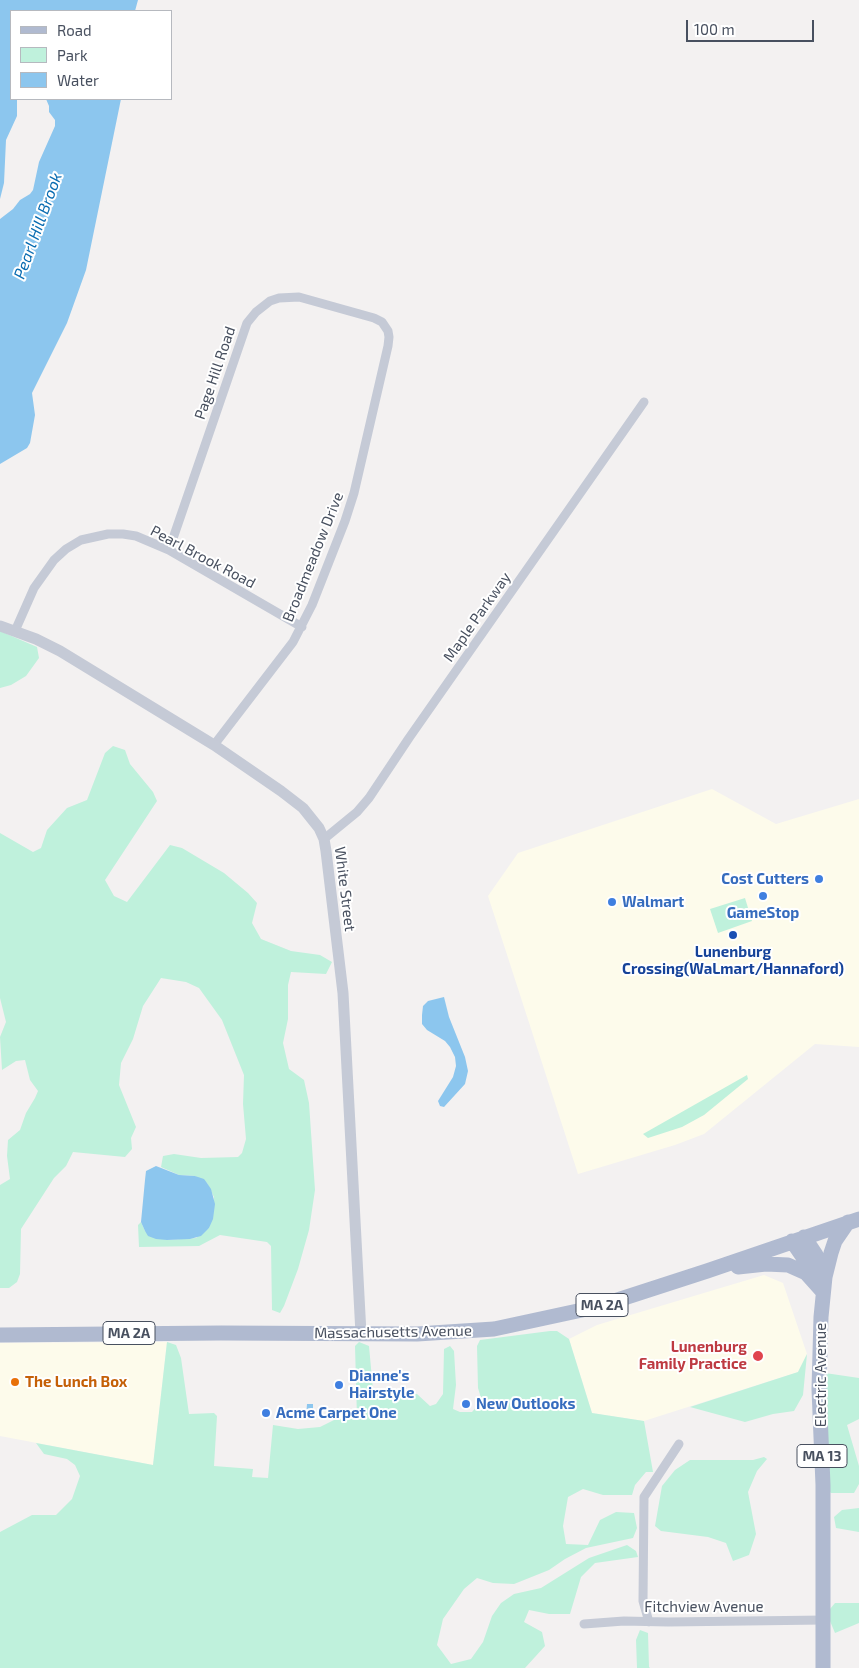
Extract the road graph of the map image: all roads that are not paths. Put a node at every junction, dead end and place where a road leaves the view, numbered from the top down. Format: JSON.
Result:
{"nodes":[{"id":1,"x":386,"y":326,"type":"joint"},
{"id":2,"x":644,"y":402,"type":"dead end"},
{"id":3,"x":169,"y":550,"type":"junction"},
{"id":4,"x":0,"y":626,"type":"edge"},
{"id":5,"x":302,"y":627,"type":"junction"},
{"id":6,"x":15,"y":631,"type":"junction"},
{"id":7,"x":214,"y":745,"type":"junction"},
{"id":8,"x":324,"y":839,"type":"junction"},
{"id":9,"x":854,"y":1220,"type":"edge"},
{"id":10,"x":798,"y":1239,"type":"junction"},
{"id":11,"x":707,"y":1271,"type":"junction"},
{"id":12,"x":825,"y":1276,"type":"junction"},
{"id":13,"x":823,"y":1292,"type":"junction"},
{"id":14,"x":0,"y":1334,"type":"edge"},
{"id":15,"x":361,"y":1334,"type":"junction"},
{"id":16,"x":679,"y":1444,"type":"dead end"},
{"id":17,"x":824,"y":1620,"type":"junction"},
{"id":18,"x":649,"y":1622,"type":"junction"},
{"id":19,"x":584,"y":1624,"type":"dead end"},
{"id":20,"x":824,"y":1668,"type":"edge"}],
"edges":[{"from":1,"to":3,"type":"street","name":"Page Hill Road"},
{"from":1,"to":5,"type":"street","name":"Broadmeadow Drive"},
{"from":2,"to":8,"type":"street","name":"Maple Parkway"},
{"from":3,"to":5,"type":"street","name":"Pearl Brook Road"},
{"from":3,"to":6,"type":"street","name":"Pearl Brook Road"},
{"from":4,"to":6,"type":"street","name":"White Street"},
{"from":5,"to":7,"type":"street","name":"Broadmeadow Drive"},
{"from":6,"to":7,"type":"street","name":"White Street"},
{"from":7,"to":8,"type":"street","name":"White Street"},
{"from":8,"to":15,"type":"street","name":"White Street"},
{"from":9,"to":10,"type":"main road","name":"Massachusetts Avenue","number":"MA 2A"},
{"from":9,"to":12,"type":"main road","number":"MA 13"},
{"from":10,"to":11,"type":"main road","name":"Massachusetts Avenue","number":"MA 2A"},
{"from":10,"to":12,"type":"main road"},
{"from":10,"to":13,"type":"main road"},
{"from":11,"to":13,"type":"main road"},
{"from":11,"to":15,"type":"main road","name":"Massachusetts Avenue","number":"MA 2A"},
{"from":12,"to":13,"type":"main road","number":"MA 13"},
{"from":13,"to":17,"type":"main road","name":"Electric Avenue","number":"MA 13"},
{"from":14,"to":15,"type":"main road","name":"Massachusetts Avenue","number":"MA 2A"},
{"from":16,"to":18,"type":"street"},
{"from":17,"to":18,"type":"street","name":"Fitchview Avenue"},
{"from":17,"to":20,"type":"main road","name":"Electric Avenue","number":"MA 13"},
{"from":18,"to":19,"type":"street","name":"Fitchview Avenue"}]}
